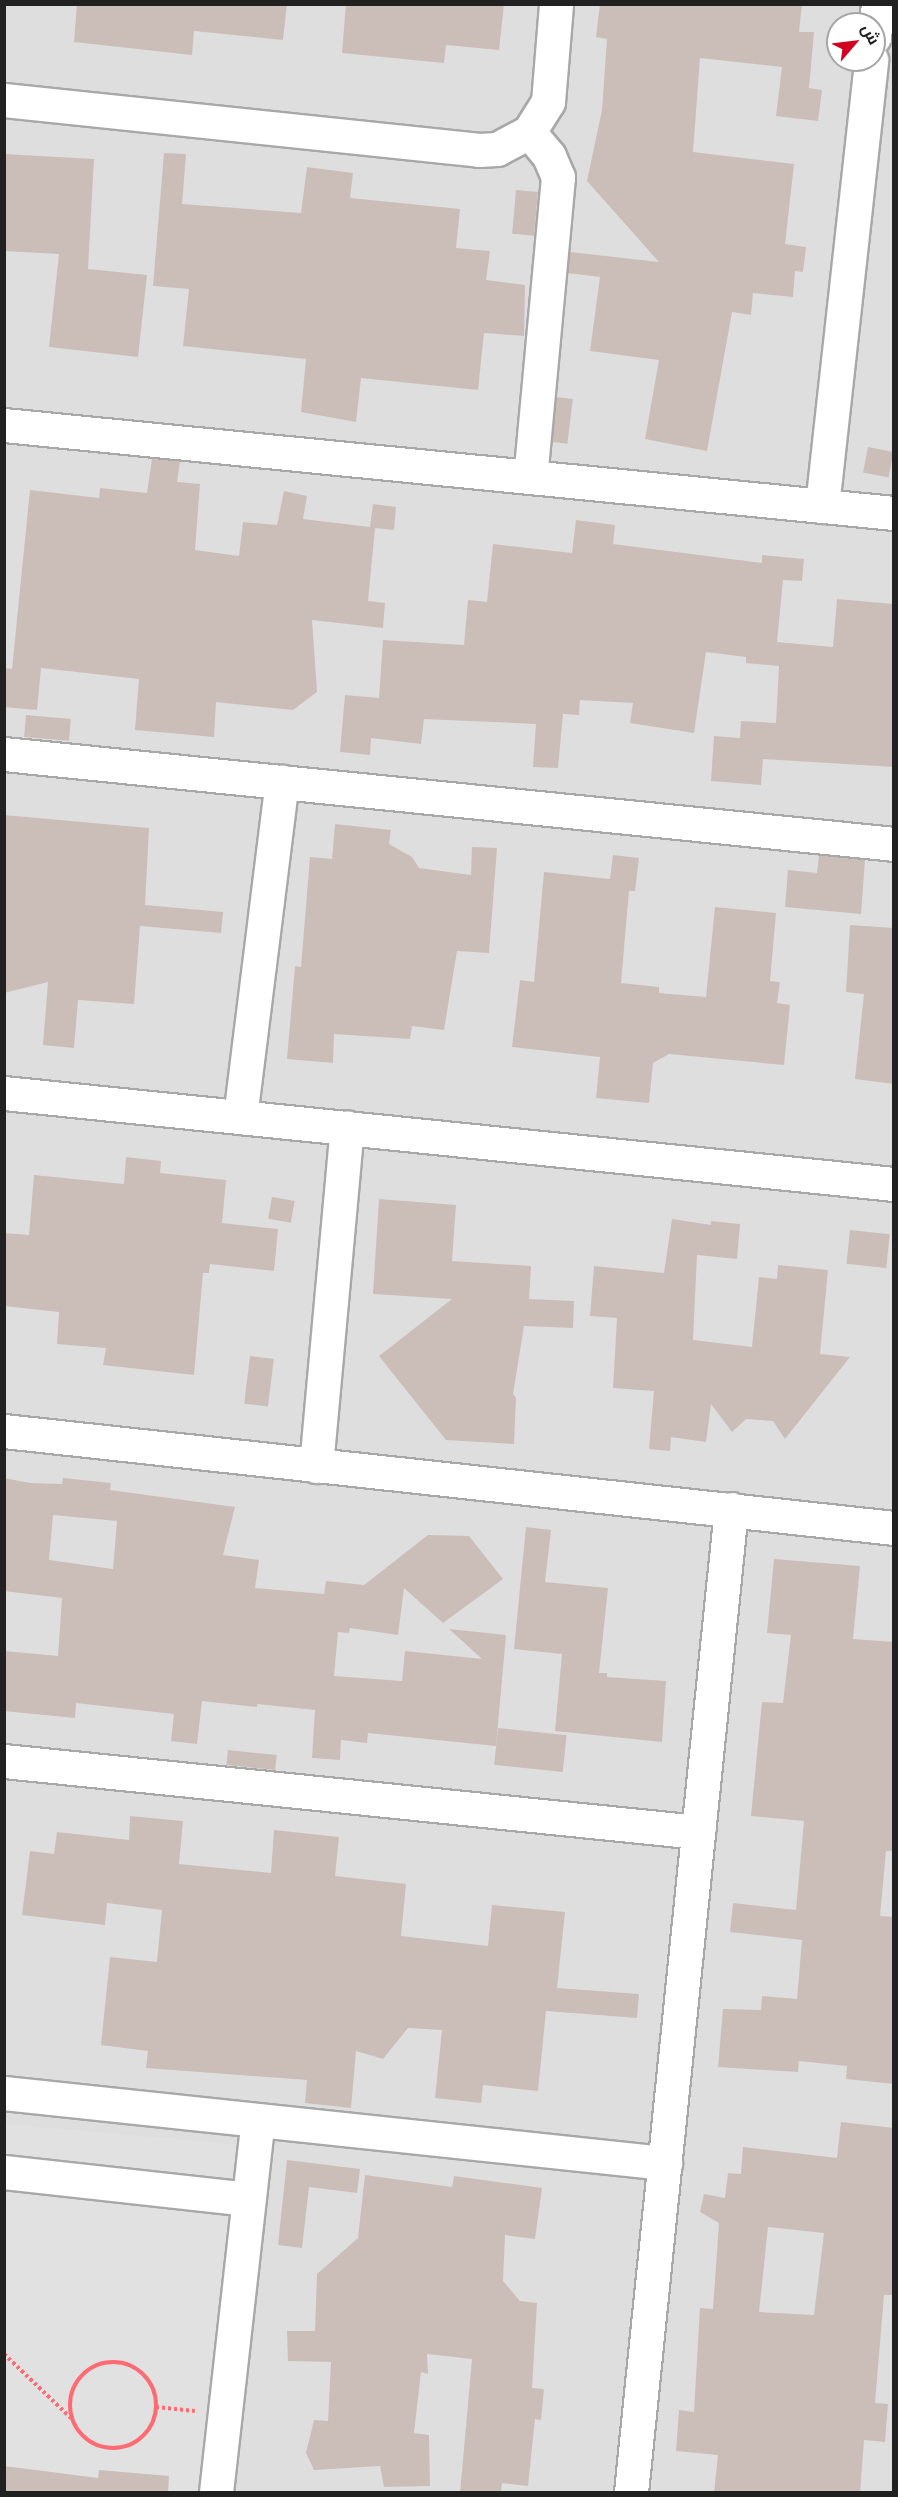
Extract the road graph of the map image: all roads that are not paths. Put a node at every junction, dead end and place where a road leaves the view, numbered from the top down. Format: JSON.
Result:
{"nodes":[{"id":1,"x":556,"y":4,"type":"edge"},
{"id":2,"x":871,"y":72,"type":"edge"},
{"id":3,"x":4,"y":100,"type":"edge"},
{"id":4,"x":529,"y":132,"type":"junction"},
{"id":5,"x":4,"y":425,"type":"edge"},
{"id":6,"x":530,"y":477,"type":"junction"},
{"id":7,"x":822,"y":506,"type":"junction"},
{"id":8,"x":894,"y":513,"type":"edge"},
{"id":9,"x":4,"y":754,"type":"edge"},
{"id":10,"x":282,"y":782,"type":"junction"},
{"id":11,"x":894,"y":844,"type":"edge"},
{"id":12,"x":4,"y":1093,"type":"edge"},
{"id":13,"x":240,"y":1117,"type":"junction"},
{"id":14,"x":347,"y":1127,"type":"junction"},
{"id":15,"x":894,"y":1184,"type":"edge"},
{"id":16,"x":4,"y":1431,"type":"edge"},
{"id":17,"x":316,"y":1466,"type":"junction"},
{"id":18,"x":730,"y":1509,"type":"junction"},
{"id":19,"x":894,"y":1528,"type":"edge"},
{"id":20,"x":4,"y":1761,"type":"edge"},
{"id":21,"x":698,"y":1832,"type":"junction"},
{"id":22,"x":4,"y":2093,"type":"edge"},
{"id":23,"x":258,"y":2120,"type":"junction"},
{"id":24,"x":665,"y":2163,"type":"junction"},
{"id":25,"x":4,"y":2172,"type":"edge"},
{"id":26,"x":249,"y":2199,"type":"junction"},
{"id":27,"x":216,"y":2493,"type":"edge"},
{"id":28,"x":631,"y":2493,"type":"edge"}],
"edges":[{"from":1,"to":4,"type":"street"},
{"from":2,"to":7,"type":"street"},
{"from":3,"to":4,"type":"street"},
{"from":4,"to":6,"type":"street"},
{"from":5,"to":6,"type":"street"},
{"from":6,"to":7,"type":"street"},
{"from":7,"to":8,"type":"street"},
{"from":9,"to":10,"type":"street"},
{"from":10,"to":11,"type":"street"},
{"from":10,"to":13,"type":"street"},
{"from":12,"to":13,"type":"street"},
{"from":13,"to":14,"type":"street"},
{"from":14,"to":15,"type":"street"},
{"from":14,"to":17,"type":"street"},
{"from":16,"to":17,"type":"street"},
{"from":17,"to":18,"type":"street"},
{"from":18,"to":19,"type":"street"},
{"from":18,"to":21,"type":"street"},
{"from":20,"to":21,"type":"street"},
{"from":21,"to":24,"type":"street"},
{"from":22,"to":23,"type":"street"},
{"from":23,"to":24,"type":"street"},
{"from":23,"to":26,"type":"street"},
{"from":24,"to":28,"type":"street"},
{"from":25,"to":26,"type":"street"},
{"from":26,"to":27,"type":"street"}]}
